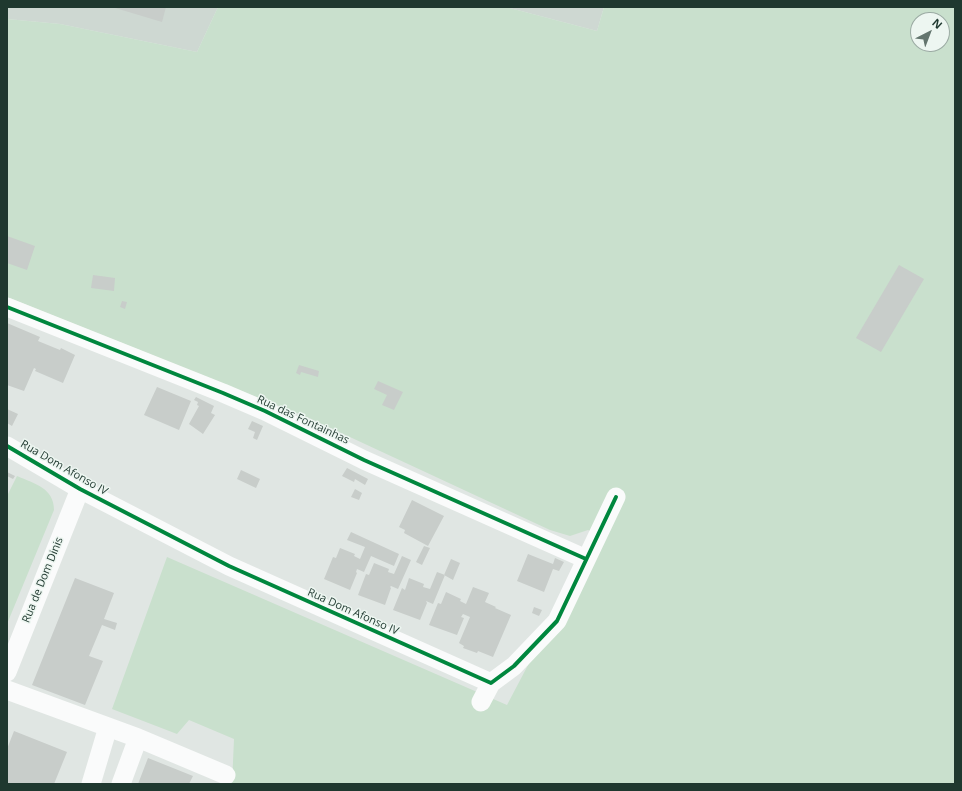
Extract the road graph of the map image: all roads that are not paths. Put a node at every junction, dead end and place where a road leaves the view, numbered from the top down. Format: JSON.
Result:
{"nodes":[{"id":1,"x":7,"y":308,"type":"edge"},
{"id":2,"x":7,"y":446,"type":"edge"},
{"id":3,"x":80,"y":489,"type":"junction"},
{"id":4,"x":616,"y":497,"type":"dead end"},
{"id":5,"x":586,"y":559,"type":"junction"},
{"id":6,"x":7,"y":672,"type":"edge"},
{"id":7,"x":491,"y":683,"type":"junction"},
{"id":8,"x":7,"y":690,"type":"edge"},
{"id":9,"x":481,"y":702,"type":"dead end"},
{"id":10,"x":108,"y":727,"type":"junction"},
{"id":11,"x":138,"y":738,"type":"junction"},
{"id":12,"x":226,"y":774,"type":"dead end"},
{"id":13,"x":91,"y":784,"type":"edge"},
{"id":14,"x":121,"y":784,"type":"edge"}],
"edges":[{"from":1,"to":5,"type":"street","name":"Rua das Fontainhas"},
{"from":2,"to":3,"type":"street","name":"Rua Dom Afonso IV"},
{"from":3,"to":6,"type":"street","name":"Rua de Dom Dinis"},
{"from":3,"to":7,"type":"street","name":"Rua Dom Afonso IV"},
{"from":4,"to":5,"type":"street"},
{"from":5,"to":7,"type":"street"},
{"from":7,"to":9,"type":"street"},
{"from":8,"to":10,"type":"street"},
{"from":10,"to":11,"type":"street"},
{"from":10,"to":13,"type":"street"},
{"from":11,"to":12,"type":"street"},
{"from":11,"to":14,"type":"street"}]}
